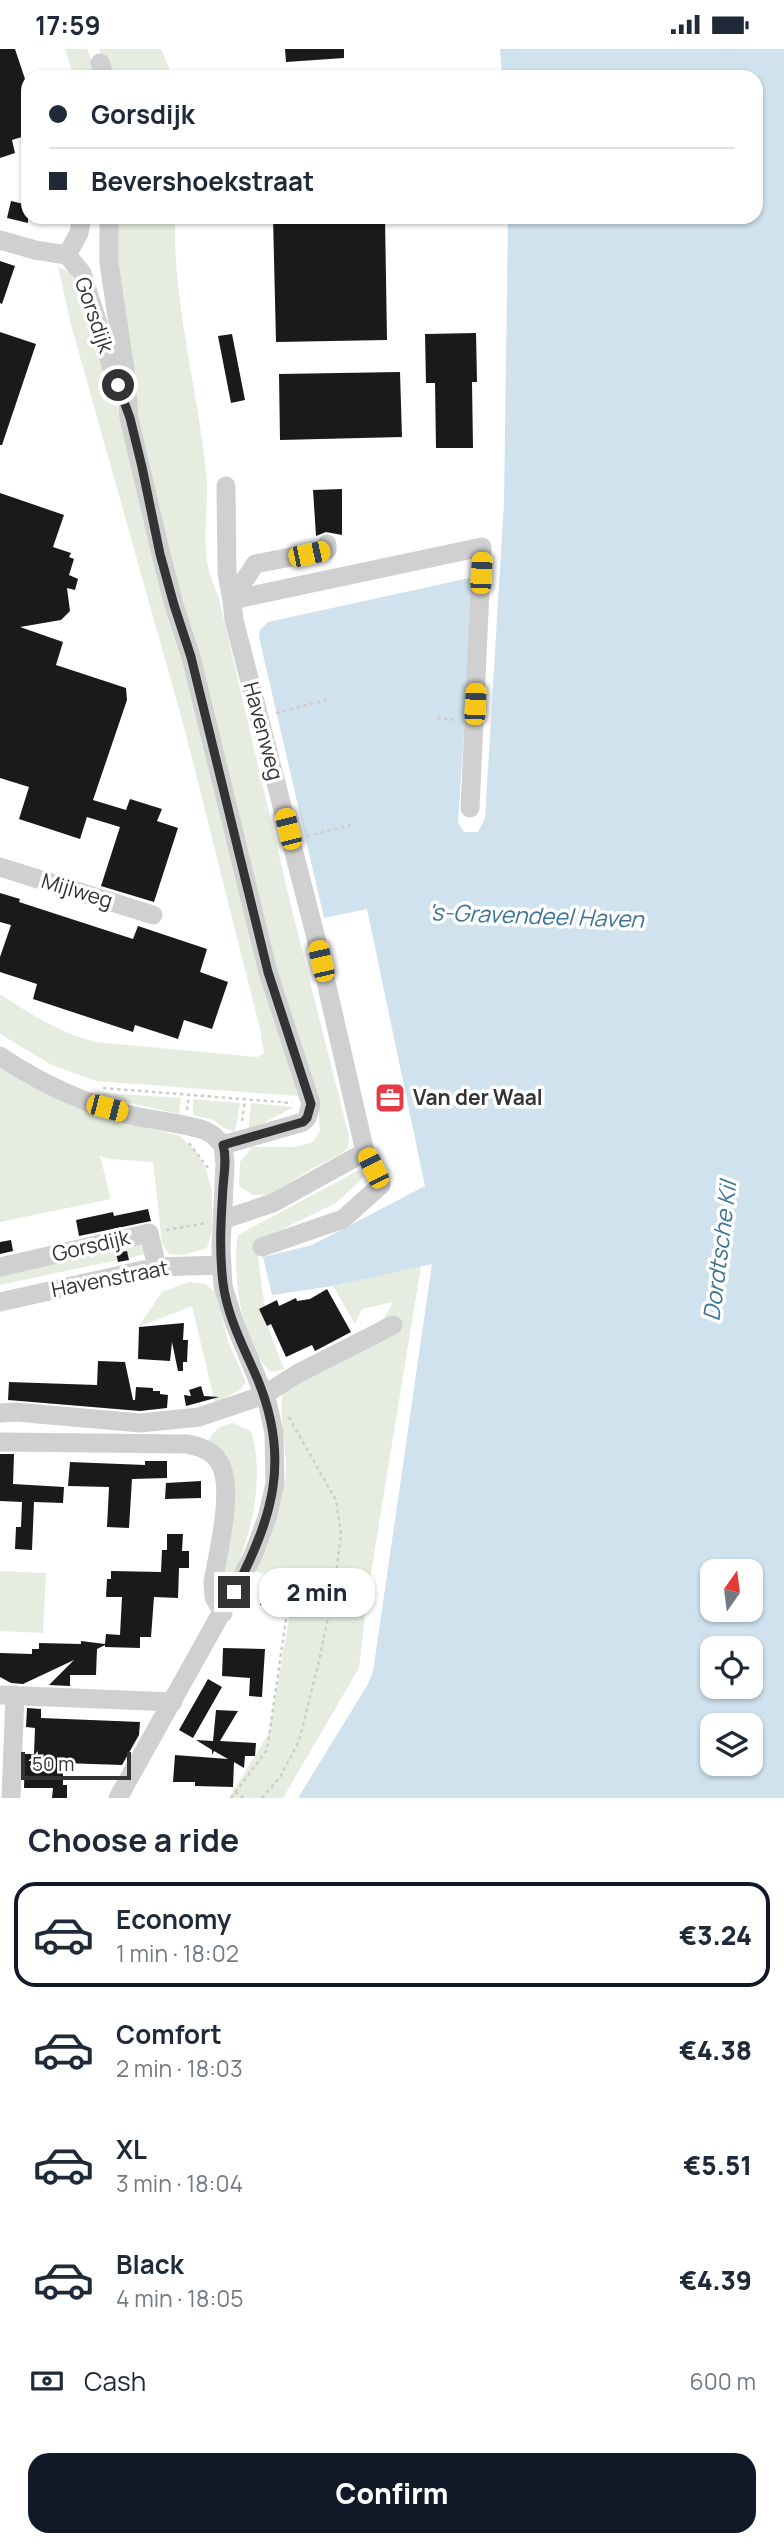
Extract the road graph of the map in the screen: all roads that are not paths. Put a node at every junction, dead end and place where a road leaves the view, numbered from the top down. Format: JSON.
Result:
{"nodes":[{"id":1,"x":81,"y":224,"type":"edge"},
{"id":2,"x":109,"y":224,"type":"edge"},
{"id":3,"x":0,"y":240,"type":"edge"},
{"id":4,"x":67,"y":255,"type":"junction"},
{"id":5,"x":130,"y":418,"type":"junction"},
{"id":6,"x":226,"y":486,"type":"dead end"},
{"id":7,"x":327,"y":544,"type":"dead end"},
{"id":8,"x":232,"y":600,"type":"junction"},
{"id":9,"x":470,"y":808,"type":"dead end"},
{"id":10,"x":0,"y":867,"type":"edge"},
{"id":11,"x":153,"y":915,"type":"dead end"},
{"id":12,"x":0,"y":1056,"type":"edge"},
{"id":13,"x":223,"y":1145,"type":"junction"},
{"id":14,"x":365,"y":1151,"type":"junction"},
{"id":15,"x":222,"y":1220,"type":"junction"},
{"id":16,"x":262,"y":1247,"type":"dead end"},
{"id":17,"x":222,"y":1265,"type":"junction"},
{"id":18,"x":0,"y":1267,"type":"edge"},
{"id":19,"x":157,"y":1267,"type":"junction"},
{"id":20,"x":0,"y":1301,"type":"edge"},
{"id":21,"x":393,"y":1325,"type":"dead end"},
{"id":22,"x":266,"y":1400,"type":"junction"},
{"id":23,"x":0,"y":1413,"type":"edge"},
{"id":24,"x":0,"y":1441,"type":"edge"},
{"id":25,"x":223,"y":1613,"type":"junction"},
{"id":26,"x":7,"y":1695,"type":"edge"},
{"id":27,"x":173,"y":1702,"type":"junction"},
{"id":28,"x":11,"y":1798,"type":"edge"},
{"id":29,"x":118,"y":1798,"type":"edge"}],
"edges":[{"from":1,"to":4,"type":"street","name":"Gorsdijk"},
{"from":2,"to":5,"type":"street","name":"Gorsdijk"},
{"from":3,"to":4,"type":"street"},
{"from":4,"to":5,"type":"street","name":"Gorsdijk"},
{"from":5,"to":13,"type":"street","name":"Gorsdijk"},
{"from":6,"to":8,"type":"street","name":"Havenweg"},
{"from":7,"to":8,"type":"street"},
{"from":8,"to":9,"type":"street"},
{"from":8,"to":14,"type":"street","name":"Havenweg"},
{"from":10,"to":11,"type":"street","name":"Mijlweg"},
{"from":12,"to":13,"type":"street"},
{"from":13,"to":15,"type":"street"},
{"from":14,"to":15,"type":"street"},
{"from":14,"to":16,"type":"street","name":"Havenweg"},
{"from":15,"to":17,"type":"street"},
{"from":17,"to":19,"type":"street","name":"Havenstraat"},
{"from":17,"to":22,"type":"street"},
{"from":18,"to":19,"type":"street","name":"Gorsdijk"},
{"from":19,"to":20,"type":"street","name":"Havenstraat"},
{"from":21,"to":22,"type":"street"},
{"from":22,"to":23,"type":"street"},
{"from":22,"to":25,"type":"street"},
{"from":24,"to":25,"type":"street"},
{"from":25,"to":27,"type":"street"},
{"from":26,"to":27,"type":"street"},
{"from":26,"to":28,"type":"street"},
{"from":27,"to":29,"type":"street"}]}
